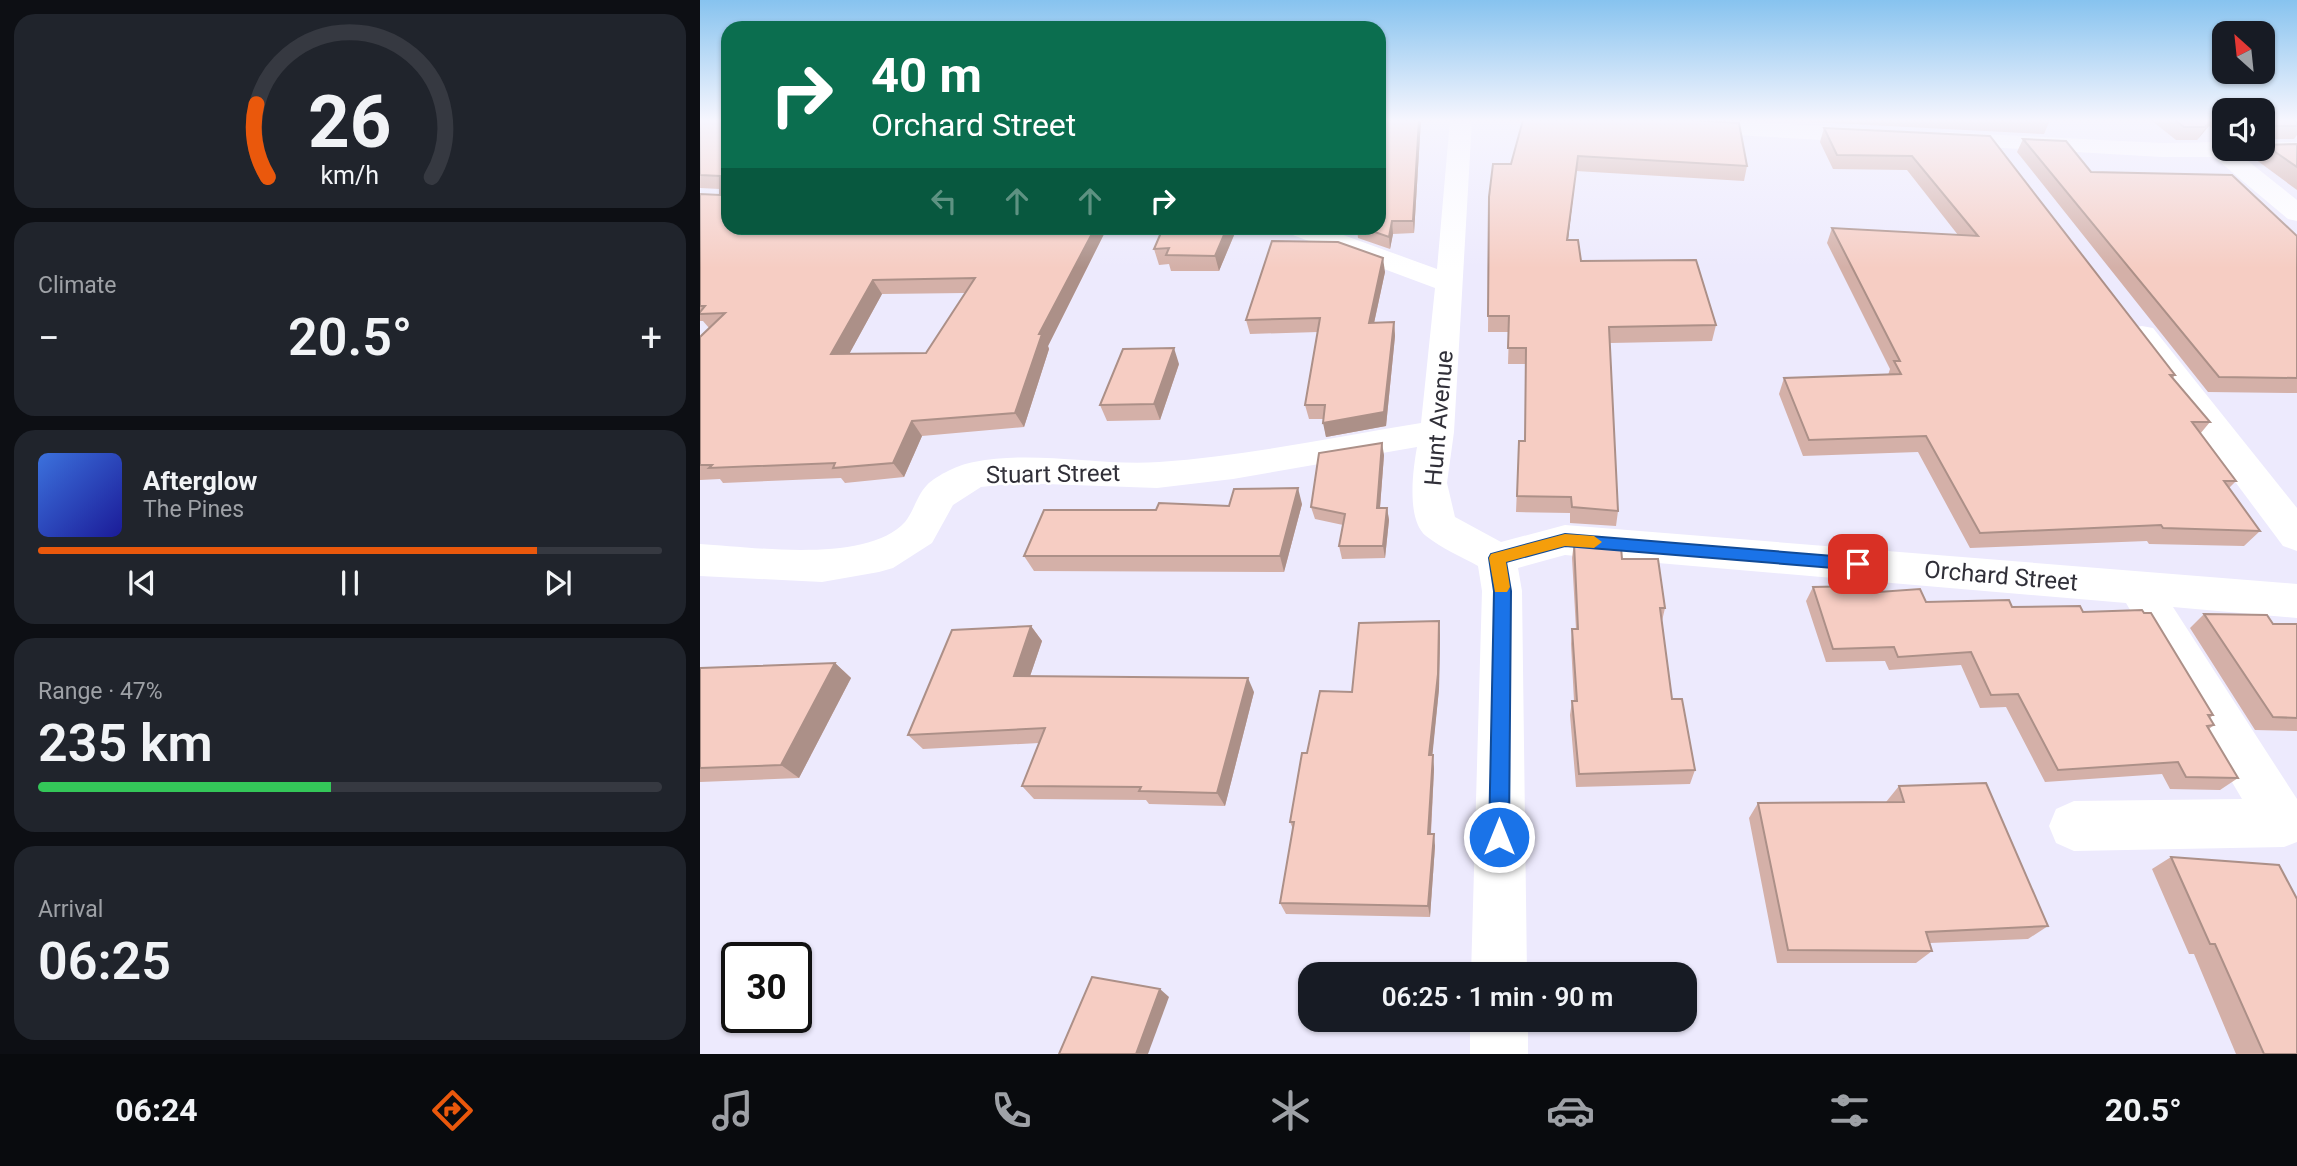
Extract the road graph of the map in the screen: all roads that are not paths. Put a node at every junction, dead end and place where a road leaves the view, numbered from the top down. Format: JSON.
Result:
{"nodes":[{"id":1,"x":1458,"y":169,"type":"edge"},
{"id":2,"x":2014,"y":169,"type":"edge"},
{"id":3,"x":2243,"y":169,"type":"edge"},
{"id":4,"x":2018,"y":175,"type":"edge"},
{"id":5,"x":2297,"y":213,"type":"edge"},
{"id":6,"x":1319,"y":235,"type":"edge"},
{"id":7,"x":1450,"y":284,"type":"junction"},
{"id":8,"x":2128,"y":317,"type":"edge"},
{"id":9,"x":1437,"y":432,"type":"junction"},
{"id":10,"x":2297,"y":536,"type":"edge"},
{"id":11,"x":1497,"y":558,"type":"junction"},
{"id":12,"x":700,"y":560,"type":"edge"},
{"id":13,"x":2138,"y":587,"type":"junction"},
{"id":14,"x":2297,"y":601,"type":"edge"},
{"id":15,"x":2074,"y":826,"type":"dead end"},
{"id":16,"x":1499,"y":962,"type":"edge"},
{"id":17,"x":1499,"y":1032,"type":"edge"},
{"id":18,"x":1499,"y":1054,"type":"edge"}],
"edges":[{"from":1,"to":7,"type":"street","name":"Hunt Avenue"},
{"from":2,"to":4,"type":"street"},
{"from":3,"to":5,"type":"street"},
{"from":6,"to":7,"type":"street"},
{"from":7,"to":9,"type":"street","name":"Hunt Avenue"},
{"from":8,"to":10,"type":"street"},
{"from":9,"to":11,"type":"street","name":"Hunt Avenue"},
{"from":9,"to":12,"type":"street","name":"Stuart Street"},
{"from":11,"to":13,"type":"street","name":"Orchard Street"},
{"from":11,"to":16,"type":"street"},
{"from":13,"to":14,"type":"street","name":"Orchard Street"},
{"from":13,"to":15,"type":"street"},
{"from":17,"to":18,"type":"street"}]}
